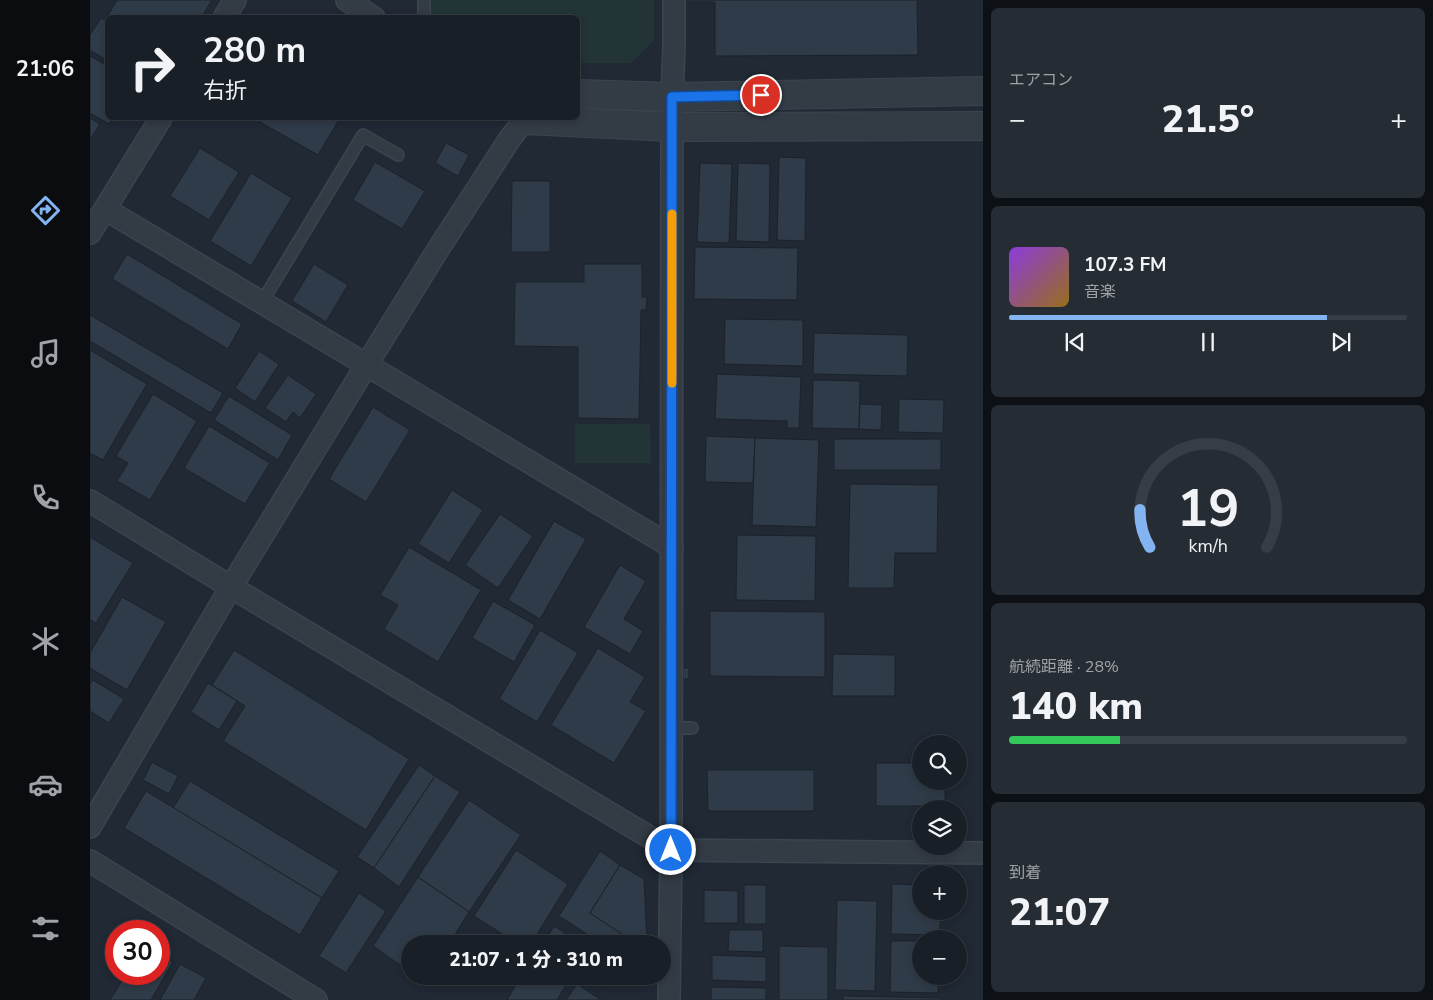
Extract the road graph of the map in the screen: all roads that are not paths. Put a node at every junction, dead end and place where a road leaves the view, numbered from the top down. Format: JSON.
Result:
{"nodes":[{"id":1,"x":235,"y":0,"type":"edge"},
{"id":2,"x":347,"y":0,"type":"edge"},
{"id":3,"x":424,"y":0,"type":"edge"},
{"id":4,"x":674,"y":0,"type":"edge"},
{"id":5,"x":226,"y":15,"type":"edge"},
{"id":6,"x":370,"y":15,"type":"edge"},
{"id":7,"x":424,"y":15,"type":"edge"},
{"id":8,"x":983,"y":91,"type":"edge"},
{"id":9,"x":580,"y":94,"type":"edge"},
{"id":10,"x":672,"y":97,"type":"junction"},
{"id":11,"x":161,"y":120,"type":"edge"},
{"id":12,"x":521,"y":120,"type":"edge"},
{"id":13,"x":541,"y":120,"type":"edge"},
{"id":14,"x":983,"y":126,"type":"edge"},
{"id":15,"x":672,"y":127,"type":"junction"},
{"id":16,"x":398,"y":155,"type":"dead end"},
{"id":17,"x":105,"y":209,"type":"junction"},
{"id":18,"x":90,"y":233,"type":"edge"},
{"id":19,"x":262,"y":302,"type":"junction"},
{"id":20,"x":367,"y":364,"type":"junction"},
{"id":21,"x":90,"y":501,"type":"edge"},
{"id":22,"x":672,"y":547,"type":"junction"},
{"id":23,"x":232,"y":587,"type":"junction"},
{"id":24,"x":671,"y":728,"type":"junction"},
{"id":25,"x":692,"y":728,"type":"dead end"},
{"id":26,"x":90,"y":827,"type":"edge"},
{"id":27,"x":671,"y":850,"type":"junction"},
{"id":28,"x":983,"y":853,"type":"edge"},
{"id":29,"x":90,"y":861,"type":"edge"},
{"id":30,"x":316,"y":1000,"type":"edge"},
{"id":31,"x":669,"y":1000,"type":"edge"}],
"edges":[{"from":1,"to":5,"type":"street"},
{"from":2,"to":6,"type":"street"},
{"from":3,"to":7,"type":"lane"},
{"from":4,"to":10,"type":"street"},
{"from":8,"to":10,"type":"street"},
{"from":9,"to":10,"type":"street"},
{"from":10,"to":15,"type":"street"},
{"from":11,"to":17,"type":"street"},
{"from":12,"to":20,"type":"street"},
{"from":13,"to":15,"type":"street"},
{"from":14,"to":15,"type":"street"},
{"from":15,"to":22,"type":"street"},
{"from":16,"to":19,"type":"lane"},
{"from":17,"to":18,"type":"street"},
{"from":17,"to":19,"type":"street"},
{"from":19,"to":20,"type":"street"},
{"from":20,"to":22,"type":"street"},
{"from":20,"to":23,"type":"street"},
{"from":21,"to":23,"type":"street"},
{"from":22,"to":24,"type":"street"},
{"from":23,"to":26,"type":"street"},
{"from":23,"to":27,"type":"street"},
{"from":24,"to":25,"type":"lane"},
{"from":24,"to":27,"type":"street"},
{"from":27,"to":28,"type":"street"},
{"from":27,"to":31,"type":"street"},
{"from":29,"to":30,"type":"street"}]}
